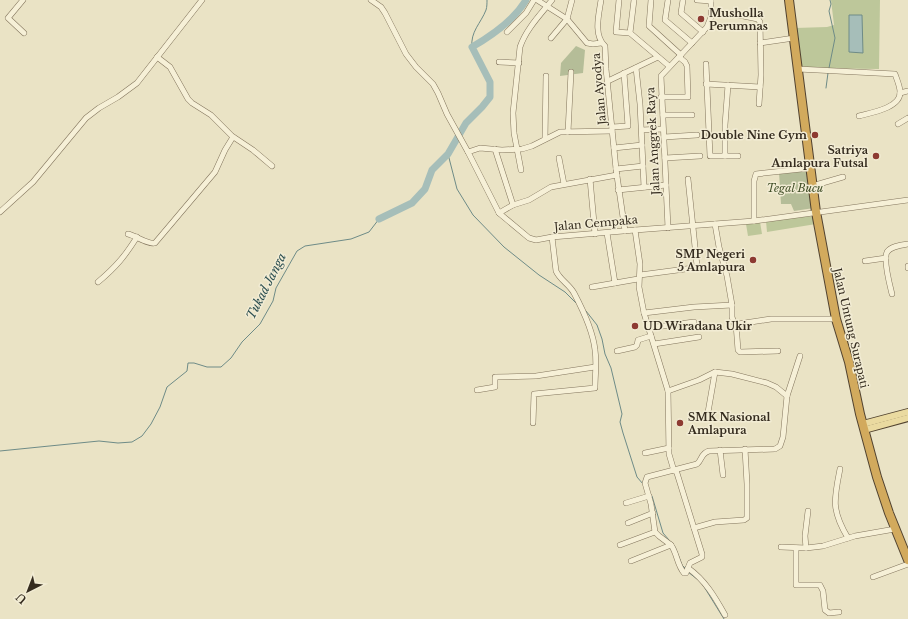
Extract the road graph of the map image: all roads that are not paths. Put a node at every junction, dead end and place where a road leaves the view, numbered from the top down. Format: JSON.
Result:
{"nodes":[{"id":1,"x":23,"y":0,"type":"edge"},
{"id":2,"x":202,"y":0,"type":"edge"},
{"id":3,"x":371,"y":0,"type":"edge"},
{"id":4,"x":536,"y":0,"type":"edge"},
{"id":5,"x":552,"y":0,"type":"edge"},
{"id":6,"x":572,"y":0,"type":"edge"},
{"id":7,"x":601,"y":0,"type":"edge"},
{"id":8,"x":619,"y":0,"type":"edge"},
{"id":9,"x":634,"y":0,"type":"edge"},
{"id":10,"x":651,"y":0,"type":"edge"},
{"id":11,"x":668,"y":0,"type":"edge"},
{"id":12,"x":683,"y":0,"type":"edge"},
{"id":13,"x":697,"y":0,"type":"edge"},
{"id":14,"x":711,"y":0,"type":"edge"},
{"id":15,"x":790,"y":0,"type":"edge"},
{"id":16,"x":547,"y":6,"type":"junction"},
{"id":17,"x":733,"y":14,"type":"dead end"},
{"id":18,"x":567,"y":19,"type":"junction"},
{"id":19,"x":508,"y":32,"type":"dead end"},
{"id":20,"x":703,"y":32,"type":"junction"},
{"id":21,"x":24,"y":33,"type":"dead end"},
{"id":22,"x":630,"y":33,"type":"junction"},
{"id":23,"x":551,"y":38,"type":"dead end"},
{"id":24,"x":794,"y":38,"type":"junction"},
{"id":25,"x":601,"y":43,"type":"junction"},
{"id":26,"x":692,"y":43,"type":"junction"},
{"id":27,"x":760,"y":43,"type":"junction"},
{"id":28,"x":680,"y":56,"type":"junction"},
{"id":29,"x":157,"y":57,"type":"junction"},
{"id":30,"x":658,"y":57,"type":"junction"},
{"id":31,"x":499,"y":62,"type":"dead end"},
{"id":32,"x":519,"y":63,"type":"junction"},
{"id":33,"x":706,"y":64,"type":"dead end"},
{"id":34,"x":669,"y":66,"type":"junction"},
{"id":35,"x":636,"y":68,"type":"junction"},
{"id":36,"x":798,"y":69,"type":"junction"},
{"id":37,"x":571,"y":72,"type":"dead end"},
{"id":38,"x":624,"y":73,"type":"junction"},
{"id":39,"x":546,"y":76,"type":"dead end"},
{"id":40,"x":608,"y":81,"type":"junction"},
{"id":41,"x":706,"y":84,"type":"junction"},
{"id":42,"x":728,"y":85,"type":"junction"},
{"id":43,"x":760,"y":87,"type":"junction"},
{"id":44,"x":908,"y":91,"type":"edge"},
{"id":45,"x":900,"y":92,"type":"junction"},
{"id":46,"x":661,"y":97,"type":"junction"},
{"id":47,"x":759,"y":104,"type":"dead end"},
{"id":48,"x":692,"y":115,"type":"dead end"},
{"id":49,"x":662,"y":116,"type":"junction"},
{"id":50,"x":858,"y":116,"type":"dead end"},
{"id":51,"x":908,"y":118,"type":"edge"},
{"id":52,"x":898,"y":124,"type":"dead end"},
{"id":53,"x":663,"y":128,"type":"junction"},
{"id":54,"x":612,"y":129,"type":"junction"},
{"id":55,"x":642,"y":130,"type":"junction"},
{"id":56,"x":568,"y":132,"type":"junction"},
{"id":57,"x":697,"y":135,"type":"dead end"},
{"id":58,"x":234,"y":137,"type":"junction"},
{"id":59,"x":664,"y":137,"type":"junction"},
{"id":60,"x":545,"y":139,"type":"junction"},
{"id":61,"x":642,"y":145,"type":"junction"},
{"id":62,"x":614,"y":148,"type":"junction"},
{"id":63,"x":495,"y":150,"type":"junction"},
{"id":64,"x":517,"y":150,"type":"junction"},
{"id":65,"x":468,"y":152,"type":"junction"},
{"id":66,"x":700,"y":156,"type":"dead end"},
{"id":67,"x":725,"y":156,"type":"junction"},
{"id":68,"x":738,"y":156,"type":"dead end"},
{"id":69,"x":559,"y":158,"type":"dead end"},
{"id":70,"x":665,"y":158,"type":"junction"},
{"id":71,"x":272,"y":166,"type":"dead end"},
{"id":72,"x":643,"y":166,"type":"junction"},
{"id":73,"x":811,"y":168,"type":"junction"},
{"id":74,"x":521,"y":170,"type":"dead end"},
{"id":75,"x":616,"y":172,"type":"junction"},
{"id":76,"x":843,"y":177,"type":"dead end"},
{"id":77,"x":590,"y":179,"type":"junction"},
{"id":78,"x":688,"y":179,"type":"dead end"},
{"id":79,"x":564,"y":184,"type":"junction"},
{"id":80,"x":666,"y":185,"type":"junction"},
{"id":81,"x":812,"y":186,"type":"junction"},
{"id":82,"x":644,"y":187,"type":"junction"},
{"id":83,"x":618,"y":190,"type":"junction"},
{"id":84,"x":908,"y":200,"type":"edge"},
{"id":85,"x":513,"y":205,"type":"junction"},
{"id":86,"x":0,"y":212,"type":"edge"},
{"id":87,"x":816,"y":212,"type":"junction"},
{"id":88,"x":499,"y":213,"type":"junction"},
{"id":89,"x":754,"y":221,"type":"junction"},
{"id":90,"x":715,"y":224,"type":"junction"},
{"id":91,"x":692,"y":226,"type":"junction"},
{"id":92,"x":668,"y":228,"type":"junction"},
{"id":93,"x":635,"y":230,"type":"junction"},
{"id":94,"x":625,"y":231,"type":"junction"},
{"id":95,"x":606,"y":233,"type":"junction"},
{"id":96,"x":128,"y":234,"type":"dead end"},
{"id":97,"x":595,"y":234,"type":"junction"},
{"id":98,"x":137,"y":237,"type":"junction"},
{"id":99,"x":552,"y":237,"type":"junction"},
{"id":100,"x":908,"y":244,"type":"edge"},
{"id":101,"x":886,"y":258,"type":"junction"},
{"id":102,"x":865,"y":261,"type":"dead end"},
{"id":103,"x":639,"y":277,"type":"junction"},
{"id":104,"x":98,"y":282,"type":"dead end"},
{"id":105,"x":615,"y":283,"type":"junction"},
{"id":106,"x":592,"y":286,"type":"dead end"},
{"id":107,"x":892,"y":294,"type":"dead end"},
{"id":108,"x":732,"y":305,"type":"junction"},
{"id":109,"x":644,"y":312,"type":"junction"},
{"id":110,"x":836,"y":319,"type":"junction"},
{"id":111,"x":694,"y":322,"type":"dead end"},
{"id":112,"x":736,"y":324,"type":"junction"},
{"id":113,"x":648,"y":328,"type":"junction"},
{"id":114,"x":651,"y":336,"type":"junction"},
{"id":115,"x":699,"y":337,"type":"dead end"},
{"id":116,"x":654,"y":344,"type":"junction"},
{"id":117,"x":618,"y":351,"type":"dead end"},
{"id":118,"x":778,"y":351,"type":"dead end"},
{"id":119,"x":800,"y":356,"type":"dead end"},
{"id":120,"x":595,"y":367,"type":"junction"},
{"id":121,"x":714,"y":372,"type":"junction"},
{"id":122,"x":477,"y":390,"type":"dead end"},
{"id":123,"x":668,"y":391,"type":"junction"},
{"id":124,"x":787,"y":396,"type":"junction"},
{"id":125,"x":908,"y":412,"type":"edge"},
{"id":126,"x":707,"y":418,"type":"dead end"},
{"id":127,"x":908,"y":418,"type":"edge"},
{"id":128,"x":533,"y":423,"type":"dead end"},
{"id":129,"x":863,"y":427,"type":"junction"},
{"id":130,"x":669,"y":448,"type":"junction"},
{"id":131,"x":745,"y":449,"type":"junction"},
{"id":132,"x":720,"y":450,"type":"junction"},
{"id":133,"x":645,"y":453,"type":"dead end"},
{"id":134,"x":840,"y":469,"type":"dead end"},
{"id":135,"x":675,"y":470,"type":"junction"},
{"id":136,"x":723,"y":475,"type":"dead end"},
{"id":137,"x":649,"y":496,"type":"junction"},
{"id":138,"x":626,"y":503,"type":"dead end"},
{"id":139,"x":808,"y":511,"type":"dead end"},
{"id":140,"x":653,"y":513,"type":"junction"},
{"id":141,"x":628,"y":523,"type":"dead end"},
{"id":142,"x":694,"y":528,"type":"junction"},
{"id":143,"x":895,"y":529,"type":"junction"},
{"id":144,"x":656,"y":532,"type":"junction"},
{"id":145,"x":848,"y":538,"type":"junction"},
{"id":146,"x":620,"y":545,"type":"dead end"},
{"id":147,"x":671,"y":545,"type":"junction"},
{"id":148,"x":781,"y":547,"type":"dead end"},
{"id":149,"x":796,"y":548,"type":"junction"},
{"id":150,"x":806,"y":548,"type":"junction"},
{"id":151,"x":908,"y":560,"type":"edge"},
{"id":152,"x":631,"y":561,"type":"dead end"},
{"id":153,"x":908,"y":564,"type":"edge"},
{"id":154,"x":687,"y":570,"type":"junction"},
{"id":155,"x":874,"y":577,"type":"dead end"},
{"id":156,"x":839,"y":612,"type":"dead end"},
{"id":157,"x":725,"y":615,"type":"dead end"}],
"edges":[{"from":1,"to":21,"type":"street"},
{"from":2,"to":29,"type":"street"},
{"from":3,"to":65,"type":"street","name":"Jalan Cempaka"},
{"from":4,"to":16,"type":"street"},
{"from":4,"to":19,"type":"street"},
{"from":5,"to":16,"type":"street"},
{"from":6,"to":18,"type":"street"},
{"from":7,"to":25,"type":"street","name":"Jalan Ayodya"},
{"from":8,"to":22,"type":"street"},
{"from":9,"to":22,"type":"street"},
{"from":10,"to":28,"type":"street"},
{"from":11,"to":26,"type":"street"},
{"from":12,"to":20,"type":"street"},
{"from":13,"to":14,"type":"street"},
{"from":14,"to":20,"type":"street","name":"Jalan Anggrek Raya"},
{"from":15,"to":24,"type":"highway","name":"Jalan Untung Surapati"},
{"from":16,"to":18,"type":"street"},
{"from":16,"to":32,"type":"street"},
{"from":17,"to":27,"type":"street"},
{"from":18,"to":23,"type":"street"},
{"from":18,"to":25,"type":"street"},
{"from":20,"to":26,"type":"street","name":"Jalan Anggrek Raya"},
{"from":22,"to":30,"type":"street"},
{"from":24,"to":27,"type":"street"},
{"from":24,"to":36,"type":"highway","name":"Jalan Untung Surapati"},
{"from":25,"to":40,"type":"street","name":"Jalan Ayodya"},
{"from":26,"to":28,"type":"street","name":"Jalan Anggrek Raya"},
{"from":27,"to":43,"type":"street"},
{"from":28,"to":34,"type":"street","name":"Jalan Anggrek Raya"},
{"from":28,"to":46,"type":"street"},
{"from":29,"to":58,"type":"street"},
{"from":29,"to":86,"type":"street"},
{"from":30,"to":34,"type":"street"},
{"from":30,"to":35,"type":"street"},
{"from":31,"to":32,"type":"street"},
{"from":32,"to":64,"type":"street"},
{"from":33,"to":41,"type":"street"},
{"from":34,"to":46,"type":"street","name":"Jalan Anggrek Raya"},
{"from":35,"to":38,"type":"street"},
{"from":35,"to":55,"type":"street"},
{"from":36,"to":45,"type":"street"},
{"from":36,"to":73,"type":"highway","name":"Jalan Untung Surapati"},
{"from":37,"to":56,"type":"street"},
{"from":38,"to":40,"type":"street"},
{"from":38,"to":54,"type":"street"},
{"from":39,"to":60,"type":"street"},
{"from":40,"to":54,"type":"street","name":"Jalan Ayodya"},
{"from":41,"to":42,"type":"street"},
{"from":41,"to":67,"type":"street"},
{"from":42,"to":43,"type":"street"},
{"from":42,"to":67,"type":"street"},
{"from":43,"to":47,"type":"street"},
{"from":44,"to":45,"type":"street"},
{"from":45,"to":50,"type":"street"},
{"from":46,"to":49,"type":"street","name":"Jalan Anggrek Raya"},
{"from":48,"to":49,"type":"street"},
{"from":49,"to":53,"type":"street","name":"Jalan Anggrek Raya"},
{"from":51,"to":52,"type":"street"},
{"from":53,"to":55,"type":"street"},
{"from":53,"to":59,"type":"street","name":"Jalan Anggrek Raya"},
{"from":54,"to":56,"type":"street","name":"Jalan Ayodya"},
{"from":54,"to":62,"type":"street","name":"Jalan Ayodya"},
{"from":55,"to":61,"type":"street"},
{"from":56,"to":60,"type":"street","name":"Jalan Ayodya"},
{"from":57,"to":59,"type":"street"},
{"from":58,"to":71,"type":"street"},
{"from":58,"to":98,"type":"street"},
{"from":59,"to":70,"type":"street","name":"Jalan Anggrek Raya"},
{"from":60,"to":64,"type":"street","name":"Jalan Ayodya"},
{"from":61,"to":62,"type":"street"},
{"from":61,"to":72,"type":"street"},
{"from":62,"to":75,"type":"street","name":"Jalan Ayodya"},
{"from":63,"to":64,"type":"street","name":"Jalan Ayodya"},
{"from":63,"to":65,"type":"street","name":"Jalan Ayodya"},
{"from":63,"to":85,"type":"street"},
{"from":64,"to":74,"type":"street"},
{"from":65,"to":88,"type":"street","name":"Jalan Cempaka"},
{"from":66,"to":70,"type":"street"},
{"from":67,"to":68,"type":"street"},
{"from":69,"to":79,"type":"street"},
{"from":70,"to":80,"type":"street","name":"Jalan Anggrek Raya"},
{"from":72,"to":75,"type":"street"},
{"from":72,"to":82,"type":"street"},
{"from":73,"to":81,"type":"highway","name":"Jalan Untung Surapati"},
{"from":73,"to":89,"type":"street"},
{"from":75,"to":77,"type":"street"},
{"from":75,"to":83,"type":"street","name":"Jalan Ayodya"},
{"from":76,"to":81,"type":"street"},
{"from":77,"to":79,"type":"street"},
{"from":77,"to":97,"type":"street"},
{"from":78,"to":91,"type":"street"},
{"from":79,"to":85,"type":"street"},
{"from":80,"to":82,"type":"street"},
{"from":80,"to":92,"type":"street","name":"Jalan Anggrek Raya"},
{"from":81,"to":87,"type":"highway","name":"Jalan Untung Surapati"},
{"from":82,"to":83,"type":"street"},
{"from":83,"to":94,"type":"street","name":"Jalan Ayodya"},
{"from":84,"to":87,"type":"street","name":"Jalan Cempaka"},
{"from":85,"to":88,"type":"street"},
{"from":87,"to":89,"type":"street","name":"Jalan Cempaka"},
{"from":87,"to":110,"type":"highway","name":"Jalan Untung Surapati"},
{"from":88,"to":99,"type":"street","name":"Jalan Cempaka"},
{"from":89,"to":90,"type":"street","name":"Jalan Cempaka"},
{"from":90,"to":91,"type":"street","name":"Jalan Cempaka"},
{"from":90,"to":108,"type":"street"},
{"from":91,"to":92,"type":"street","name":"Jalan Cempaka"},
{"from":91,"to":103,"type":"street"},
{"from":92,"to":93,"type":"street","name":"Jalan Cempaka"},
{"from":93,"to":94,"type":"street","name":"Jalan Cempaka"},
{"from":93,"to":103,"type":"street"},
{"from":94,"to":95,"type":"street","name":"Jalan Cempaka"},
{"from":95,"to":97,"type":"street","name":"Jalan Cempaka"},
{"from":95,"to":105,"type":"street"},
{"from":96,"to":98,"type":"street"},
{"from":97,"to":99,"type":"street","name":"Jalan Cempaka"},
{"from":98,"to":104,"type":"street"},
{"from":99,"to":120,"type":"street"},
{"from":100,"to":101,"type":"street"},
{"from":101,"to":102,"type":"street"},
{"from":101,"to":107,"type":"street"},
{"from":103,"to":105,"type":"street"},
{"from":103,"to":109,"type":"street"},
{"from":105,"to":106,"type":"street"},
{"from":108,"to":109,"type":"street"},
{"from":108,"to":112,"type":"street"},
{"from":109,"to":113,"type":"street"},
{"from":110,"to":112,"type":"street"},
{"from":110,"to":129,"type":"highway","name":"Jalan Untung Surapati"},
{"from":111,"to":113,"type":"street"},
{"from":112,"to":118,"type":"street"},
{"from":113,"to":114,"type":"street"},
{"from":114,"to":116,"type":"street"},
{"from":114,"to":117,"type":"street"},
{"from":115,"to":116,"type":"street"},
{"from":116,"to":123,"type":"street"},
{"from":119,"to":124,"type":"street"},
{"from":120,"to":122,"type":"street"},
{"from":120,"to":128,"type":"street"},
{"from":121,"to":123,"type":"street"},
{"from":121,"to":124,"type":"street"},
{"from":121,"to":126,"type":"street"},
{"from":123,"to":130,"type":"street"},
{"from":124,"to":131,"type":"street"},
{"from":125,"to":129,"type":"main road"},
{"from":127,"to":129,"type":"main road"},
{"from":129,"to":143,"type":"highway","name":"Jalan Untung Surapati"},
{"from":130,"to":133,"type":"street"},
{"from":130,"to":135,"type":"street"},
{"from":131,"to":132,"type":"street"},
{"from":131,"to":142,"type":"street"},
{"from":132,"to":135,"type":"street"},
{"from":132,"to":136,"type":"street"},
{"from":134,"to":145,"type":"street"},
{"from":135,"to":137,"type":"street"},
{"from":135,"to":142,"type":"street"},
{"from":137,"to":138,"type":"street"},
{"from":137,"to":140,"type":"street"},
{"from":139,"to":150,"type":"street"},
{"from":140,"to":141,"type":"street"},
{"from":140,"to":144,"type":"street"},
{"from":142,"to":154,"type":"street"},
{"from":143,"to":145,"type":"street"},
{"from":143,"to":151,"type":"highway","name":"Jalan Untung Surapati"},
{"from":144,"to":146,"type":"street"},
{"from":144,"to":147,"type":"street"},
{"from":145,"to":150,"type":"street"},
{"from":147,"to":152,"type":"street"},
{"from":147,"to":154,"type":"street"},
{"from":148,"to":149,"type":"street"},
{"from":149,"to":150,"type":"street"},
{"from":149,"to":156,"type":"street"},
{"from":153,"to":155,"type":"street"},
{"from":154,"to":157,"type":"street"}]}
